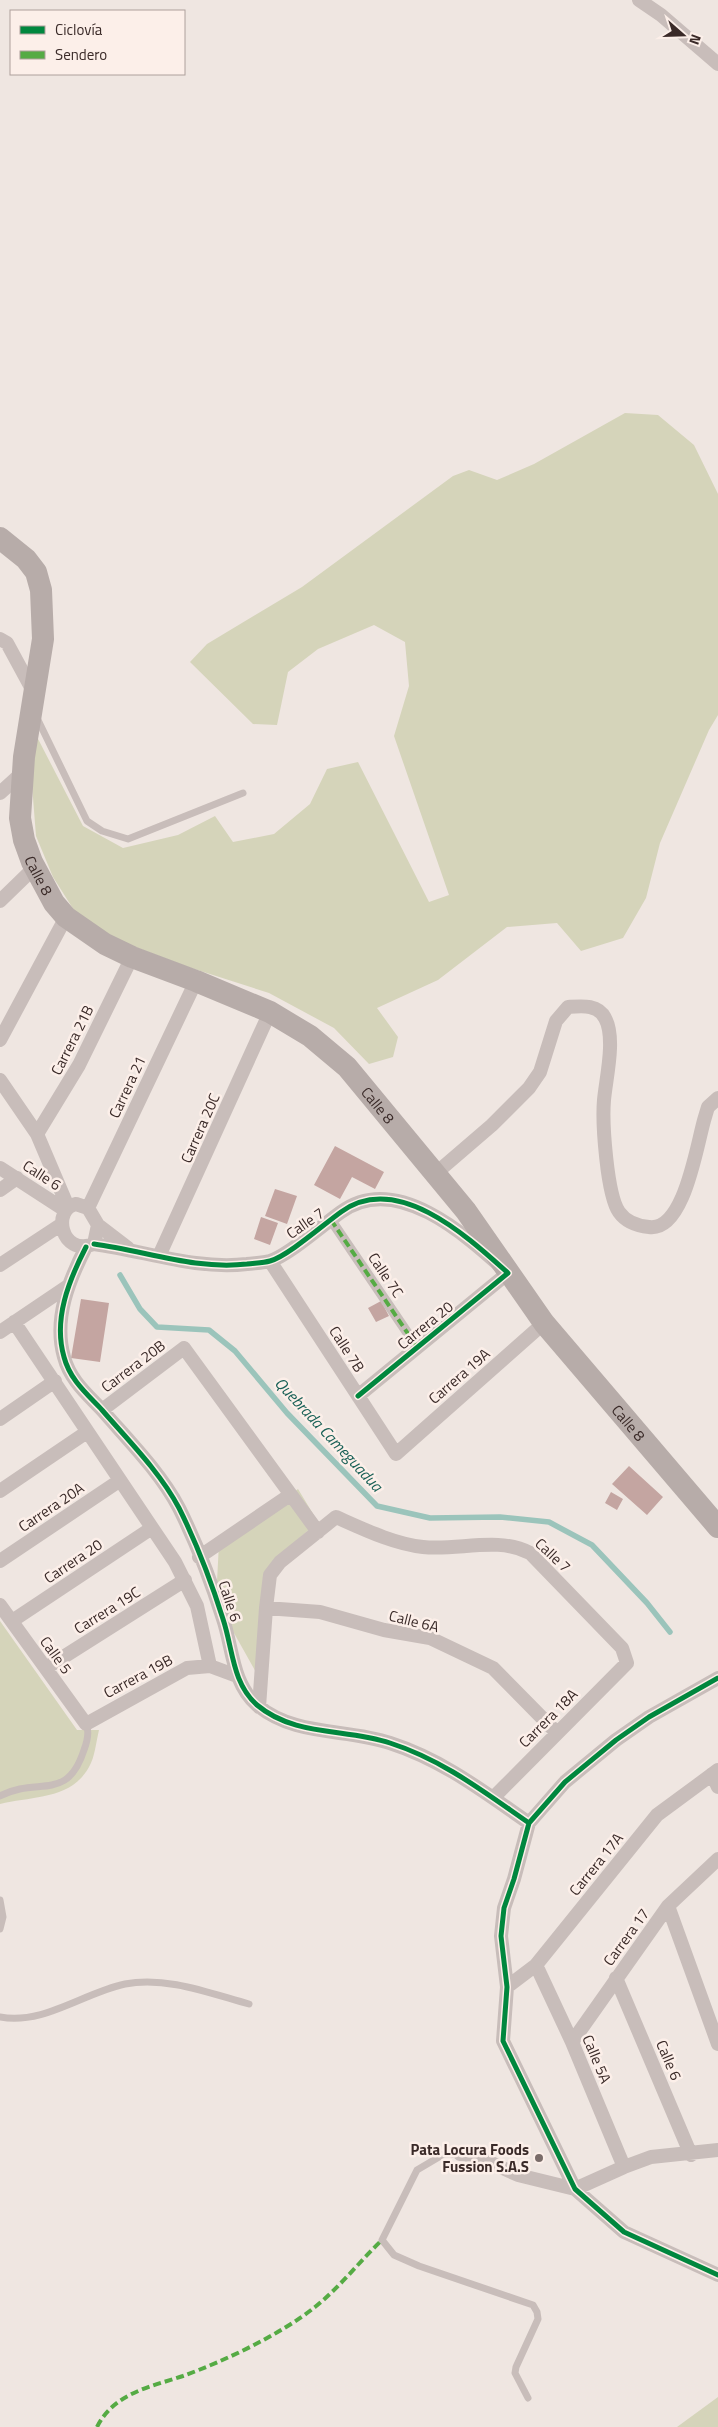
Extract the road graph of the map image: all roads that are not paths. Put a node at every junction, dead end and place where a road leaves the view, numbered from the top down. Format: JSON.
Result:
{"nodes":[{"id":1,"x":640,"y":0,"type":"edge"},
{"id":2,"x":654,"y":0,"type":"edge"},
{"id":3,"x":661,"y":15,"type":"junction"},
{"id":4,"x":718,"y":64,"type":"edge"},
{"id":5,"x":0,"y":538,"type":"edge"},
{"id":6,"x":0,"y":638,"type":"edge"},
{"id":7,"x":33,"y":699,"type":"junction"},
{"id":8,"x":23,"y":765,"type":"junction"},
{"id":9,"x":0,"y":793,"type":"edge"},
{"id":10,"x":243,"y":793,"type":"dead end"},
{"id":11,"x":34,"y":868,"type":"junction"},
{"id":12,"x":0,"y":901,"type":"edge"},
{"id":13,"x":66,"y":917,"type":"junction"},
{"id":14,"x":132,"y":957,"type":"junction"},
{"id":15,"x":196,"y":981,"type":"junction"},
{"id":16,"x":270,"y":1012,"type":"junction"},
{"id":17,"x":0,"y":1040,"type":"edge"},
{"id":18,"x":0,"y":1080,"type":"edge"},
{"id":19,"x":718,"y":1098,"type":"edge"},
{"id":20,"x":37,"y":1134,"type":"junction"},
{"id":21,"x":0,"y":1168,"type":"edge"},
{"id":22,"x":436,"y":1174,"type":"junction"},
{"id":23,"x":17,"y":1178,"type":"junction"},
{"id":24,"x":0,"y":1190,"type":"edge"},
{"id":25,"x":67,"y":1208,"type":"junction"},
{"id":26,"x":88,"y":1208,"type":"junction"},
{"id":27,"x":331,"y":1220,"type":"junction"},
{"id":28,"x":62,"y":1224,"type":"junction"},
{"id":29,"x":98,"y":1225,"type":"junction"},
{"id":30,"x":69,"y":1240,"type":"junction"},
{"id":31,"x":90,"y":1246,"type":"junction"},
{"id":32,"x":128,"y":1249,"type":"junction"},
{"id":33,"x":159,"y":1256,"type":"junction"},
{"id":34,"x":270,"y":1261,"type":"junction"},
{"id":35,"x":0,"y":1265,"type":"edge"},
{"id":36,"x":74,"y":1272,"type":"junction"},
{"id":37,"x":508,"y":1273,"type":"junction"},
{"id":38,"x":68,"y":1286,"type":"junction"},
{"id":39,"x":14,"y":1322,"type":"junction"},
{"id":40,"x":544,"y":1323,"type":"junction"},
{"id":41,"x":0,"y":1332,"type":"edge"},
{"id":42,"x":417,"y":1347,"type":"junction"},
{"id":43,"x":54,"y":1381,"type":"junction"},
{"id":44,"x":358,"y":1396,"type":"junction"},
{"id":45,"x":102,"y":1410,"type":"junction"},
{"id":46,"x":0,"y":1419,"type":"edge"},
{"id":47,"x":87,"y":1432,"type":"junction"},
{"id":48,"x":396,"y":1454,"type":"joint"},
{"id":49,"x":119,"y":1481,"type":"junction"},
{"id":50,"x":0,"y":1491,"type":"edge"},
{"id":51,"x":290,"y":1495,"type":"junction"},
{"id":52,"x":718,"y":1527,"type":"edge"},
{"id":53,"x":152,"y":1528,"type":"junction"},
{"id":54,"x":318,"y":1532,"type":"junction"},
{"id":55,"x":199,"y":1557,"type":"junction"},
{"id":56,"x":0,"y":1560,"type":"edge"},
{"id":57,"x":185,"y":1580,"type":"junction"},
{"id":58,"x":0,"y":1605,"type":"edge"},
{"id":59,"x":266,"y":1608,"type":"junction"},
{"id":60,"x":12,"y":1621,"type":"junction"},
{"id":61,"x":627,"y":1663,"type":"joint"},
{"id":62,"x":210,"y":1666,"type":"junction"},
{"id":63,"x":46,"y":1668,"type":"junction"},
{"id":64,"x":237,"y":1676,"type":"junction"},
{"id":65,"x":718,"y":1678,"type":"edge"},
{"id":66,"x":259,"y":1707,"type":"junction"},
{"id":67,"x":86,"y":1724,"type":"junction"},
{"id":68,"x":556,"y":1732,"type":"junction"},
{"id":69,"x":716,"y":1777,"type":"edge"},
{"id":70,"x":0,"y":1796,"type":"edge"},
{"id":71,"x":492,"y":1798,"type":"junction"},
{"id":72,"x":529,"y":1823,"type":"junction"},
{"id":73,"x":718,"y":1860,"type":"edge"},
{"id":74,"x":0,"y":1900,"type":"edge"},
{"id":75,"x":668,"y":1906,"type":"junction"},
{"id":76,"x":0,"y":1929,"type":"edge"},
{"id":77,"x":536,"y":1965,"type":"junction"},
{"id":78,"x":616,"y":1978,"type":"junction"},
{"id":79,"x":507,"y":1987,"type":"junction"},
{"id":80,"x":248,"y":2004,"type":"dead end"},
{"id":81,"x":0,"y":2017,"type":"edge"},
{"id":82,"x":572,"y":2042,"type":"junction"},
{"id":83,"x":718,"y":2044,"type":"edge"},
{"id":84,"x":718,"y":2150,"type":"edge"},
{"id":85,"x":460,"y":2154,"type":"joint"},
{"id":86,"x":691,"y":2155,"type":"junction"},
{"id":87,"x":624,"y":2167,"type":"junction"},
{"id":88,"x":575,"y":2189,"type":"junction"},
{"id":89,"x":718,"y":2275,"type":"edge"},
{"id":90,"x":528,"y":2398,"type":"dead end"}],
"edges":[{"from":1,"to":3,"type":"street"},
{"from":2,"to":3,"type":"street"},
{"from":3,"to":4,"type":"street"},
{"from":5,"to":7,"type":"main road","name":"Calle 8"},
{"from":6,"to":7,"type":"street"},
{"from":7,"to":8,"type":"main road","name":"Calle 8"},
{"from":7,"to":10,"type":"lane"},
{"from":8,"to":9,"type":"street"},
{"from":8,"to":11,"type":"main road","name":"Calle 8"},
{"from":11,"to":12,"type":"street"},
{"from":11,"to":13,"type":"main road","name":"Calle 8"},
{"from":13,"to":14,"type":"main road","name":"Calle 8"},
{"from":13,"to":17,"type":"street"},
{"from":14,"to":15,"type":"main road","name":"Calle 8"},
{"from":14,"to":20,"type":"street","name":"Carrera 21B"},
{"from":15,"to":16,"type":"main road","name":"Calle 8"},
{"from":15,"to":26,"type":"street","name":"Carrera 21"},
{"from":16,"to":22,"type":"main road","name":"Calle 8"},
{"from":16,"to":33,"type":"street","name":"Carrera 20C"},
{"from":18,"to":20,"type":"street"},
{"from":19,"to":22,"type":"street"},
{"from":20,"to":25,"type":"street"},
{"from":21,"to":23,"type":"street","name":"Calle 6"},
{"from":22,"to":37,"type":"main road","name":"Calle 8"},
{"from":23,"to":24,"type":"street"},
{"from":23,"to":25,"type":"street","name":"Calle 6"},
{"from":25,"to":26,"type":"street"},
{"from":25,"to":28,"type":"street"},
{"from":26,"to":29,"type":"street"},
{"from":27,"to":34,"type":"street","name":"Calle 7"},
{"from":27,"to":37,"type":"street","name":"Calle 7"},
{"from":27,"to":42,"type":"street","name":"Calle 7C"},
{"from":28,"to":30,"type":"street"},
{"from":28,"to":35,"type":"street"},
{"from":29,"to":31,"type":"street"},
{"from":29,"to":32,"type":"street","name":"Calle 7"},
{"from":30,"to":31,"type":"street"},
{"from":30,"to":36,"type":"street"},
{"from":31,"to":32,"type":"street","name":"Calle 7"},
{"from":31,"to":36,"type":"street","name":"Calle 6"},
{"from":32,"to":33,"type":"street","name":"Calle 7"},
{"from":33,"to":34,"type":"street","name":"Calle 7"},
{"from":34,"to":44,"type":"street","name":"Calle 7B"},
{"from":36,"to":38,"type":"street","name":"Calle 6"},
{"from":37,"to":40,"type":"main road","name":"Calle 8"},
{"from":37,"to":42,"type":"street","name":"Carrera 20"},
{"from":38,"to":39,"type":"street"},
{"from":38,"to":45,"type":"street","name":"Calle 6"},
{"from":39,"to":41,"type":"street"},
{"from":39,"to":43,"type":"street"},
{"from":40,"to":48,"type":"street","name":"Carrera 19A"},
{"from":40,"to":52,"type":"main road","name":"Calle 8"},
{"from":42,"to":44,"type":"street","name":"Carrera 20"},
{"from":43,"to":46,"type":"street"},
{"from":43,"to":47,"type":"street"},
{"from":44,"to":48,"type":"street","name":"Calle 7B"},
{"from":45,"to":51,"type":"street","name":"Carrera 20B"},
{"from":45,"to":55,"type":"street","name":"Calle 6"},
{"from":47,"to":49,"type":"street"},
{"from":47,"to":50,"type":"street"},
{"from":49,"to":53,"type":"street"},
{"from":49,"to":56,"type":"street","name":"Carrera 20A"},
{"from":51,"to":54,"type":"street"},
{"from":51,"to":55,"type":"street"},
{"from":53,"to":57,"type":"street"},
{"from":53,"to":60,"type":"street","name":"Carrera 20"},
{"from":54,"to":59,"type":"street"},
{"from":54,"to":61,"type":"street","name":"Calle 7"},
{"from":55,"to":64,"type":"street","name":"Calle 6"},
{"from":57,"to":62,"type":"street"},
{"from":57,"to":63,"type":"street","name":"Carrera 19C"},
{"from":58,"to":60,"type":"street","name":"Calle 5"},
{"from":59,"to":66,"type":"street"},
{"from":59,"to":68,"type":"street","name":"Calle 6A"},
{"from":60,"to":63,"type":"street","name":"Calle 5"},
{"from":61,"to":68,"type":"street","name":"Carrera 18A"},
{"from":62,"to":64,"type":"street","name":"Carrera 19B"},
{"from":62,"to":67,"type":"street","name":"Carrera 19B"},
{"from":63,"to":67,"type":"street","name":"Calle 5"},
{"from":64,"to":66,"type":"street","name":"Calle 6"},
{"from":65,"to":72,"type":"street"},
{"from":66,"to":71,"type":"street","name":"Calle 6"},
{"from":67,"to":70,"type":"lane"},
{"from":68,"to":71,"type":"street","name":"Carrera 18A"},
{"from":69,"to":77,"type":"street","name":"Carrera 17A"},
{"from":71,"to":72,"type":"street","name":"Calle 6"},
{"from":72,"to":79,"type":"street"},
{"from":73,"to":75,"type":"street","name":"Carrera 17"},
{"from":74,"to":76,"type":"lane"},
{"from":75,"to":78,"type":"street","name":"Carrera 17"},
{"from":75,"to":83,"type":"street"},
{"from":77,"to":79,"type":"street","name":"Carrera 17A"},
{"from":77,"to":82,"type":"street","name":"Calle 5A"},
{"from":78,"to":82,"type":"street","name":"Carrera 17"},
{"from":78,"to":86,"type":"street","name":"Calle 6"},
{"from":79,"to":88,"type":"street"},
{"from":80,"to":81,"type":"lane"},
{"from":82,"to":87,"type":"street","name":"Calle 5A"},
{"from":84,"to":86,"type":"street"},
{"from":85,"to":88,"type":"street"},
{"from":85,"to":90,"type":"lane"},
{"from":86,"to":87,"type":"street"},
{"from":87,"to":88,"type":"street"},
{"from":88,"to":89,"type":"street"}]}
